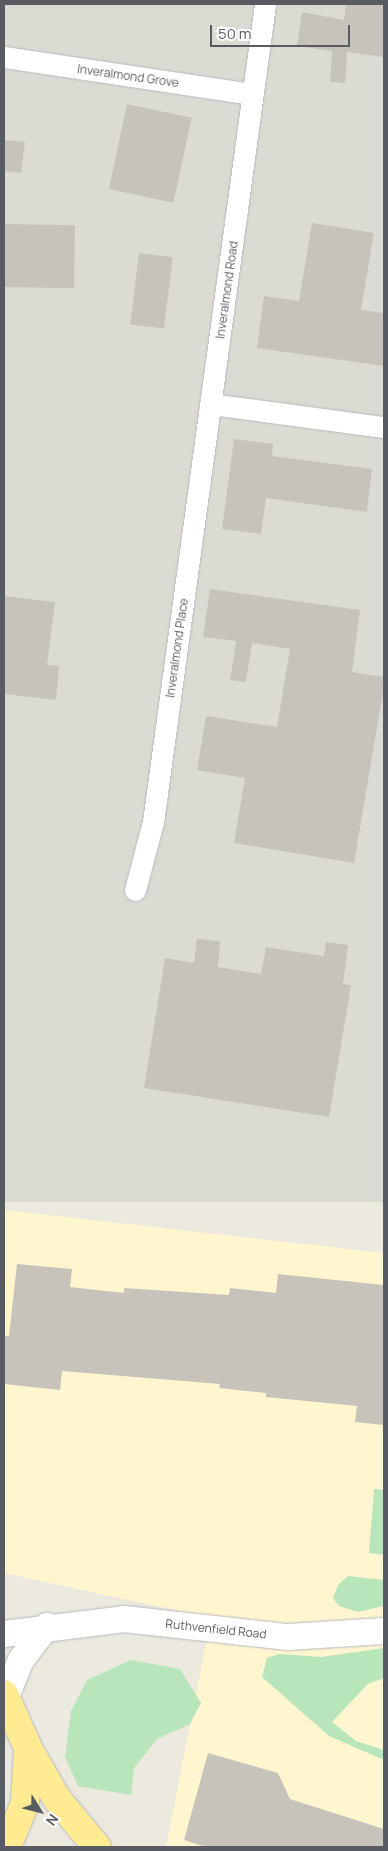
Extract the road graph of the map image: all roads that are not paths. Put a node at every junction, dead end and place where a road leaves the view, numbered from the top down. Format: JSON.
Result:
{"nodes":[{"id":1,"x":265,"y":4,"type":"edge"},
{"id":2,"x":4,"y":57,"type":"edge"},
{"id":3,"x":252,"y":94,"type":"junction"},
{"id":4,"x":211,"y":404,"type":"junction"},
{"id":5,"x":384,"y":427,"type":"edge"},
{"id":6,"x":135,"y":890,"type":"dead end"},
{"id":7,"x":47,"y":1626,"type":"junction"},
{"id":8,"x":384,"y":1631,"type":"edge"},
{"id":9,"x":4,"y":1634,"type":"edge"},
{"id":10,"x":5,"y":1696,"type":"edge"},
{"id":11,"x":28,"y":1748,"type":"junction"},
{"id":12,"x":7,"y":1847,"type":"edge"},
{"id":13,"x":96,"y":1847,"type":"edge"}],
"edges":[{"from":1,"to":3,"type":"street","name":"Inveralmond Road"},
{"from":2,"to":3,"type":"street","name":"Inveralmond Grove"},
{"from":3,"to":4,"type":"street","name":"Inveralmond Road"},
{"from":4,"to":5,"type":"street"},
{"from":4,"to":6,"type":"street","name":"Inveralmond Place"},
{"from":7,"to":8,"type":"street","name":"Ruthvenfield Road"},
{"from":7,"to":9,"type":"street","name":"Ruthvenfield Road"},
{"from":7,"to":10,"type":"street"},
{"from":10,"to":11,"type":"highway"},
{"from":11,"to":12,"type":"highway"},
{"from":11,"to":13,"type":"highway"}]}
